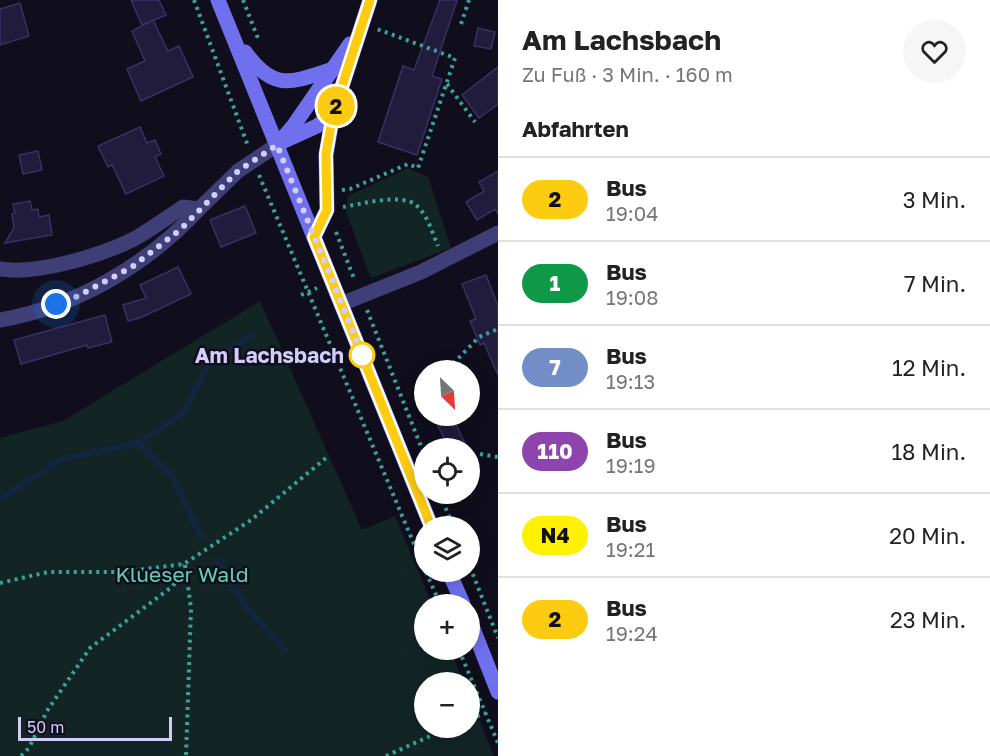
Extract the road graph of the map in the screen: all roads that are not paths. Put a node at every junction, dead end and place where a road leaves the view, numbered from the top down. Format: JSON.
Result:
{"nodes":[{"id":1,"x":218,"y":0,"type":"edge"},
{"id":2,"x":370,"y":0,"type":"edge"},
{"id":3,"x":363,"y":24,"type":"junction"},
{"id":4,"x":231,"y":33,"type":"junction"},
{"id":5,"x":334,"y":69,"type":"junction"},
{"id":6,"x":333,"y":114,"type":"junction"},
{"id":7,"x":277,"y":145,"type":"junction"},
{"id":8,"x":200,"y":209,"type":"junction"},
{"id":9,"x":497,"y":236,"type":"edge"},
{"id":10,"x":314,"y":237,"type":"junction"},
{"id":11,"x":0,"y":269,"type":"edge"},
{"id":12,"x":341,"y":304,"type":"junction"},
{"id":13,"x":0,"y":320,"type":"edge"},
{"id":14,"x":427,"y":516,"type":"edge"},
{"id":15,"x":480,"y":646,"type":"edge"},
{"id":16,"x":498,"y":692,"type":"edge"}],
"edges":[{"from":1,"to":4,"type":"main road"},
{"from":2,"to":3,"type":"main road"},
{"from":3,"to":5,"type":"main road"},
{"from":3,"to":6,"type":"main road"},
{"from":4,"to":5,"type":"main road"},
{"from":4,"to":7,"type":"main road"},
{"from":5,"to":7,"type":"main road"},
{"from":6,"to":7,"type":"main road"},
{"from":6,"to":10,"type":"main road"},
{"from":7,"to":8,"type":"street"},
{"from":7,"to":10,"type":"main road"},
{"from":8,"to":11,"type":"street"},
{"from":8,"to":13,"type":"street"},
{"from":9,"to":12,"type":"street"},
{"from":10,"to":12,"type":"main road"},
{"from":12,"to":14,"type":"main road"},
{"from":15,"to":16,"type":"main road"}]}
